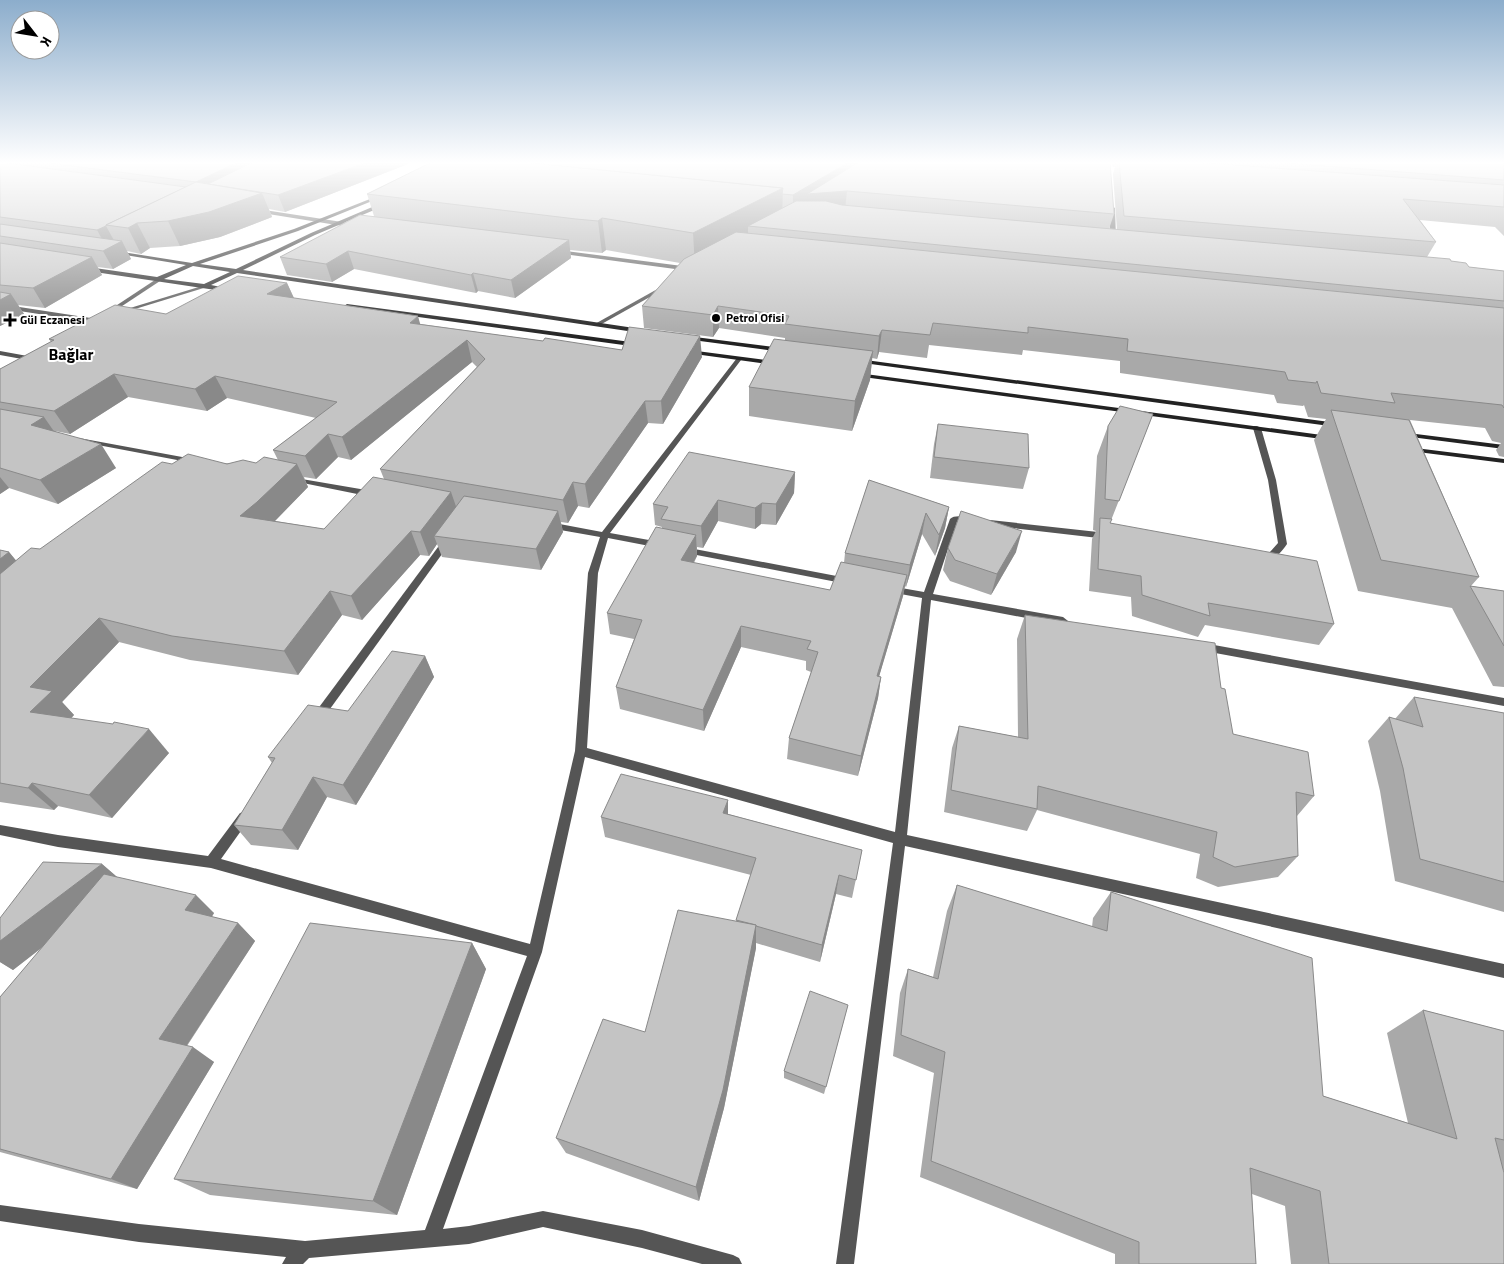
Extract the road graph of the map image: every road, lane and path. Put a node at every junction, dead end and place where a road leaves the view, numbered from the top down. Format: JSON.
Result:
{"nodes":[{"id":1,"x":319,"y":221,"type":"joint"},
{"id":2,"x":344,"y":221,"type":"edge"},
{"id":3,"x":1113,"y":221,"type":"edge"},
{"id":4,"x":337,"y":224,"type":"junction"},
{"id":5,"x":366,"y":227,"type":"edge"},
{"id":6,"x":1103,"y":238,"type":"edge"},
{"id":7,"x":1113,"y":239,"type":"junction"},
{"id":8,"x":1123,"y":240,"type":"edge"},
{"id":9,"x":117,"y":247,"type":"edge"},
{"id":10,"x":550,"y":251,"type":"edge"},
{"id":11,"x":108,"y":252,"type":"joint"},
{"id":12,"x":193,"y":264,"type":"junction"},
{"id":13,"x":79,"y":268,"type":"edge"},
{"id":14,"x":238,"y":272,"type":"junction"},
{"id":15,"x":687,"y":274,"type":"edge"},
{"id":16,"x":158,"y":280,"type":"junction"},
{"id":17,"x":670,"y":284,"type":"edge"},
{"id":18,"x":204,"y":287,"type":"junction"},
{"id":19,"x":233,"y":291,"type":"edge"},
{"id":20,"x":340,"y":305,"type":"edge"},
{"id":21,"x":0,"y":306,"type":"edge"},
{"id":22,"x":99,"y":319,"type":"junction"},
{"id":23,"x":596,"y":325,"type":"junction"},
{"id":24,"x":89,"y":326,"type":"edge"},
{"id":25,"x":645,"y":332,"type":"edge"},
{"id":26,"x":675,"y":336,"type":"edge"},
{"id":27,"x":642,"y":346,"type":"edge"},
{"id":28,"x":681,"y":351,"type":"edge"},
{"id":29,"x":793,"y":352,"type":"edge"},
{"id":30,"x":0,"y":353,"type":"edge"},
{"id":31,"x":41,"y":354,"type":"edge"},
{"id":32,"x":33,"y":359,"type":"junction"},
{"id":33,"x":739,"y":359,"type":"junction"},
{"id":34,"x":852,"y":360,"type":"edge"},
{"id":35,"x":25,"y":364,"type":"edge"},
{"id":36,"x":778,"y":364,"type":"edge"},
{"id":37,"x":846,"y":373,"type":"edge"},
{"id":38,"x":1346,"y":426,"type":"edge"},
{"id":39,"x":1257,"y":428,"type":"junction"},
{"id":40,"x":1395,"y":433,"type":"edge"},
{"id":41,"x":68,"y":438,"type":"edge"},
{"id":42,"x":1336,"y":439,"type":"edge"},
{"id":43,"x":1504,"y":447,"type":"edge"},
{"id":44,"x":1405,"y":448,"type":"edge"},
{"id":45,"x":1504,"y":462,"type":"edge"},
{"id":46,"x":205,"y":463,"type":"edge"},
{"id":47,"x":283,"y":478,"type":"edge"},
{"id":48,"x":381,"y":496,"type":"edge"},
{"id":49,"x":537,"y":523,"type":"edge"},
{"id":50,"x":457,"y":528,"type":"edge"},
{"id":51,"x":605,"y":534,"type":"junction"},
{"id":52,"x":1118,"y":537,"type":"edge"},
{"id":53,"x":1252,"y":554,"type":"edge"},
{"id":54,"x":858,"y":583,"type":"edge"},
{"id":55,"x":878,"y":587,"type":"edge"},
{"id":56,"x":927,"y":596,"type":"junction"},
{"id":57,"x":1073,"y":623,"type":"edge"},
{"id":58,"x":1191,"y":645,"type":"edge"},
{"id":59,"x":1504,"y":702,"type":"edge"},
{"id":60,"x":310,"y":727,"type":"edge"},
{"id":61,"x":581,"y":751,"type":"junction"},
{"id":62,"x":252,"y":806,"type":"edge"},
{"id":63,"x":0,"y":830,"type":"edge"},
{"id":64,"x":900,"y":840,"type":"junction"},
{"id":65,"x":211,"y":862,"type":"junction"},
{"id":66,"x":535,"y":952,"type":"junction"},
{"id":67,"x":1504,"y":972,"type":"edge"},
{"id":68,"x":0,"y":1213,"type":"edge"},
{"id":69,"x":431,"y":1238,"type":"junction"},
{"id":70,"x":305,"y":1250,"type":"junction"},
{"id":71,"x":291,"y":1264,"type":"edge"},
{"id":72,"x":733,"y":1264,"type":"edge"},
{"id":73,"x":844,"y":1264,"type":"edge"}],
"edges":[{"from":1,"to":4,"type":"street"},
{"from":1,"to":12,"type":"main road"},
{"from":2,"to":4,"type":"main road"},
{"from":3,"to":7,"type":"street"},
{"from":4,"to":5,"type":"street"},
{"from":4,"to":14,"type":"main road"},
{"from":6,"to":7,"type":"street"},
{"from":7,"to":8,"type":"street"},
{"from":9,"to":11,"type":"street"},
{"from":10,"to":15,"type":"street"},
{"from":11,"to":12,"type":"main road"},
{"from":12,"to":14,"type":"main road"},
{"from":12,"to":16,"type":"main road"},
{"from":13,"to":16,"type":"main road"},
{"from":14,"to":18,"type":"main road"},
{"from":14,"to":23,"type":"main road"},
{"from":16,"to":18,"type":"main road"},
{"from":16,"to":22,"type":"street"},
{"from":17,"to":23,"type":"street"},
{"from":18,"to":19,"type":"main road"},
{"from":18,"to":22,"type":"street"},
{"from":20,"to":27,"type":"main road"},
{"from":21,"to":22,"type":"street"},
{"from":22,"to":24,"type":"street"},
{"from":23,"to":25,"type":"main road"},
{"from":26,"to":29,"type":"main road"},
{"from":28,"to":33,"type":"main road"},
{"from":30,"to":32,"type":"street"},
{"from":31,"to":32,"type":"street"},
{"from":32,"to":35,"type":"street"},
{"from":33,"to":36,"type":"main road"},
{"from":33,"to":51,"type":"street"},
{"from":34,"to":38,"type":"main road"},
{"from":37,"to":39,"type":"main road"},
{"from":39,"to":42,"type":"main road"},
{"from":39,"to":53,"type":"street"},
{"from":40,"to":43,"type":"main road"},
{"from":41,"to":46,"type":"street"},
{"from":44,"to":45,"type":"main road"},
{"from":47,"to":48,"type":"street"},
{"from":49,"to":51,"type":"street"},
{"from":50,"to":60,"type":"street"},
{"from":51,"to":54,"type":"street"},
{"from":51,"to":61,"type":"street"},
{"from":52,"to":56,"type":"street"},
{"from":55,"to":56,"type":"street"},
{"from":56,"to":57,"type":"street"},
{"from":56,"to":64,"type":"street"},
{"from":58,"to":59,"type":"street"},
{"from":61,"to":64,"type":"street"},
{"from":61,"to":66,"type":"street"},
{"from":62,"to":65,"type":"street"},
{"from":63,"to":65,"type":"street"},
{"from":64,"to":67,"type":"street"},
{"from":64,"to":73,"type":"street"},
{"from":65,"to":66,"type":"street"},
{"from":66,"to":69,"type":"street"},
{"from":68,"to":70,"type":"street"},
{"from":69,"to":70,"type":"street"},
{"from":69,"to":72,"type":"street"},
{"from":70,"to":71,"type":"street"}]}
